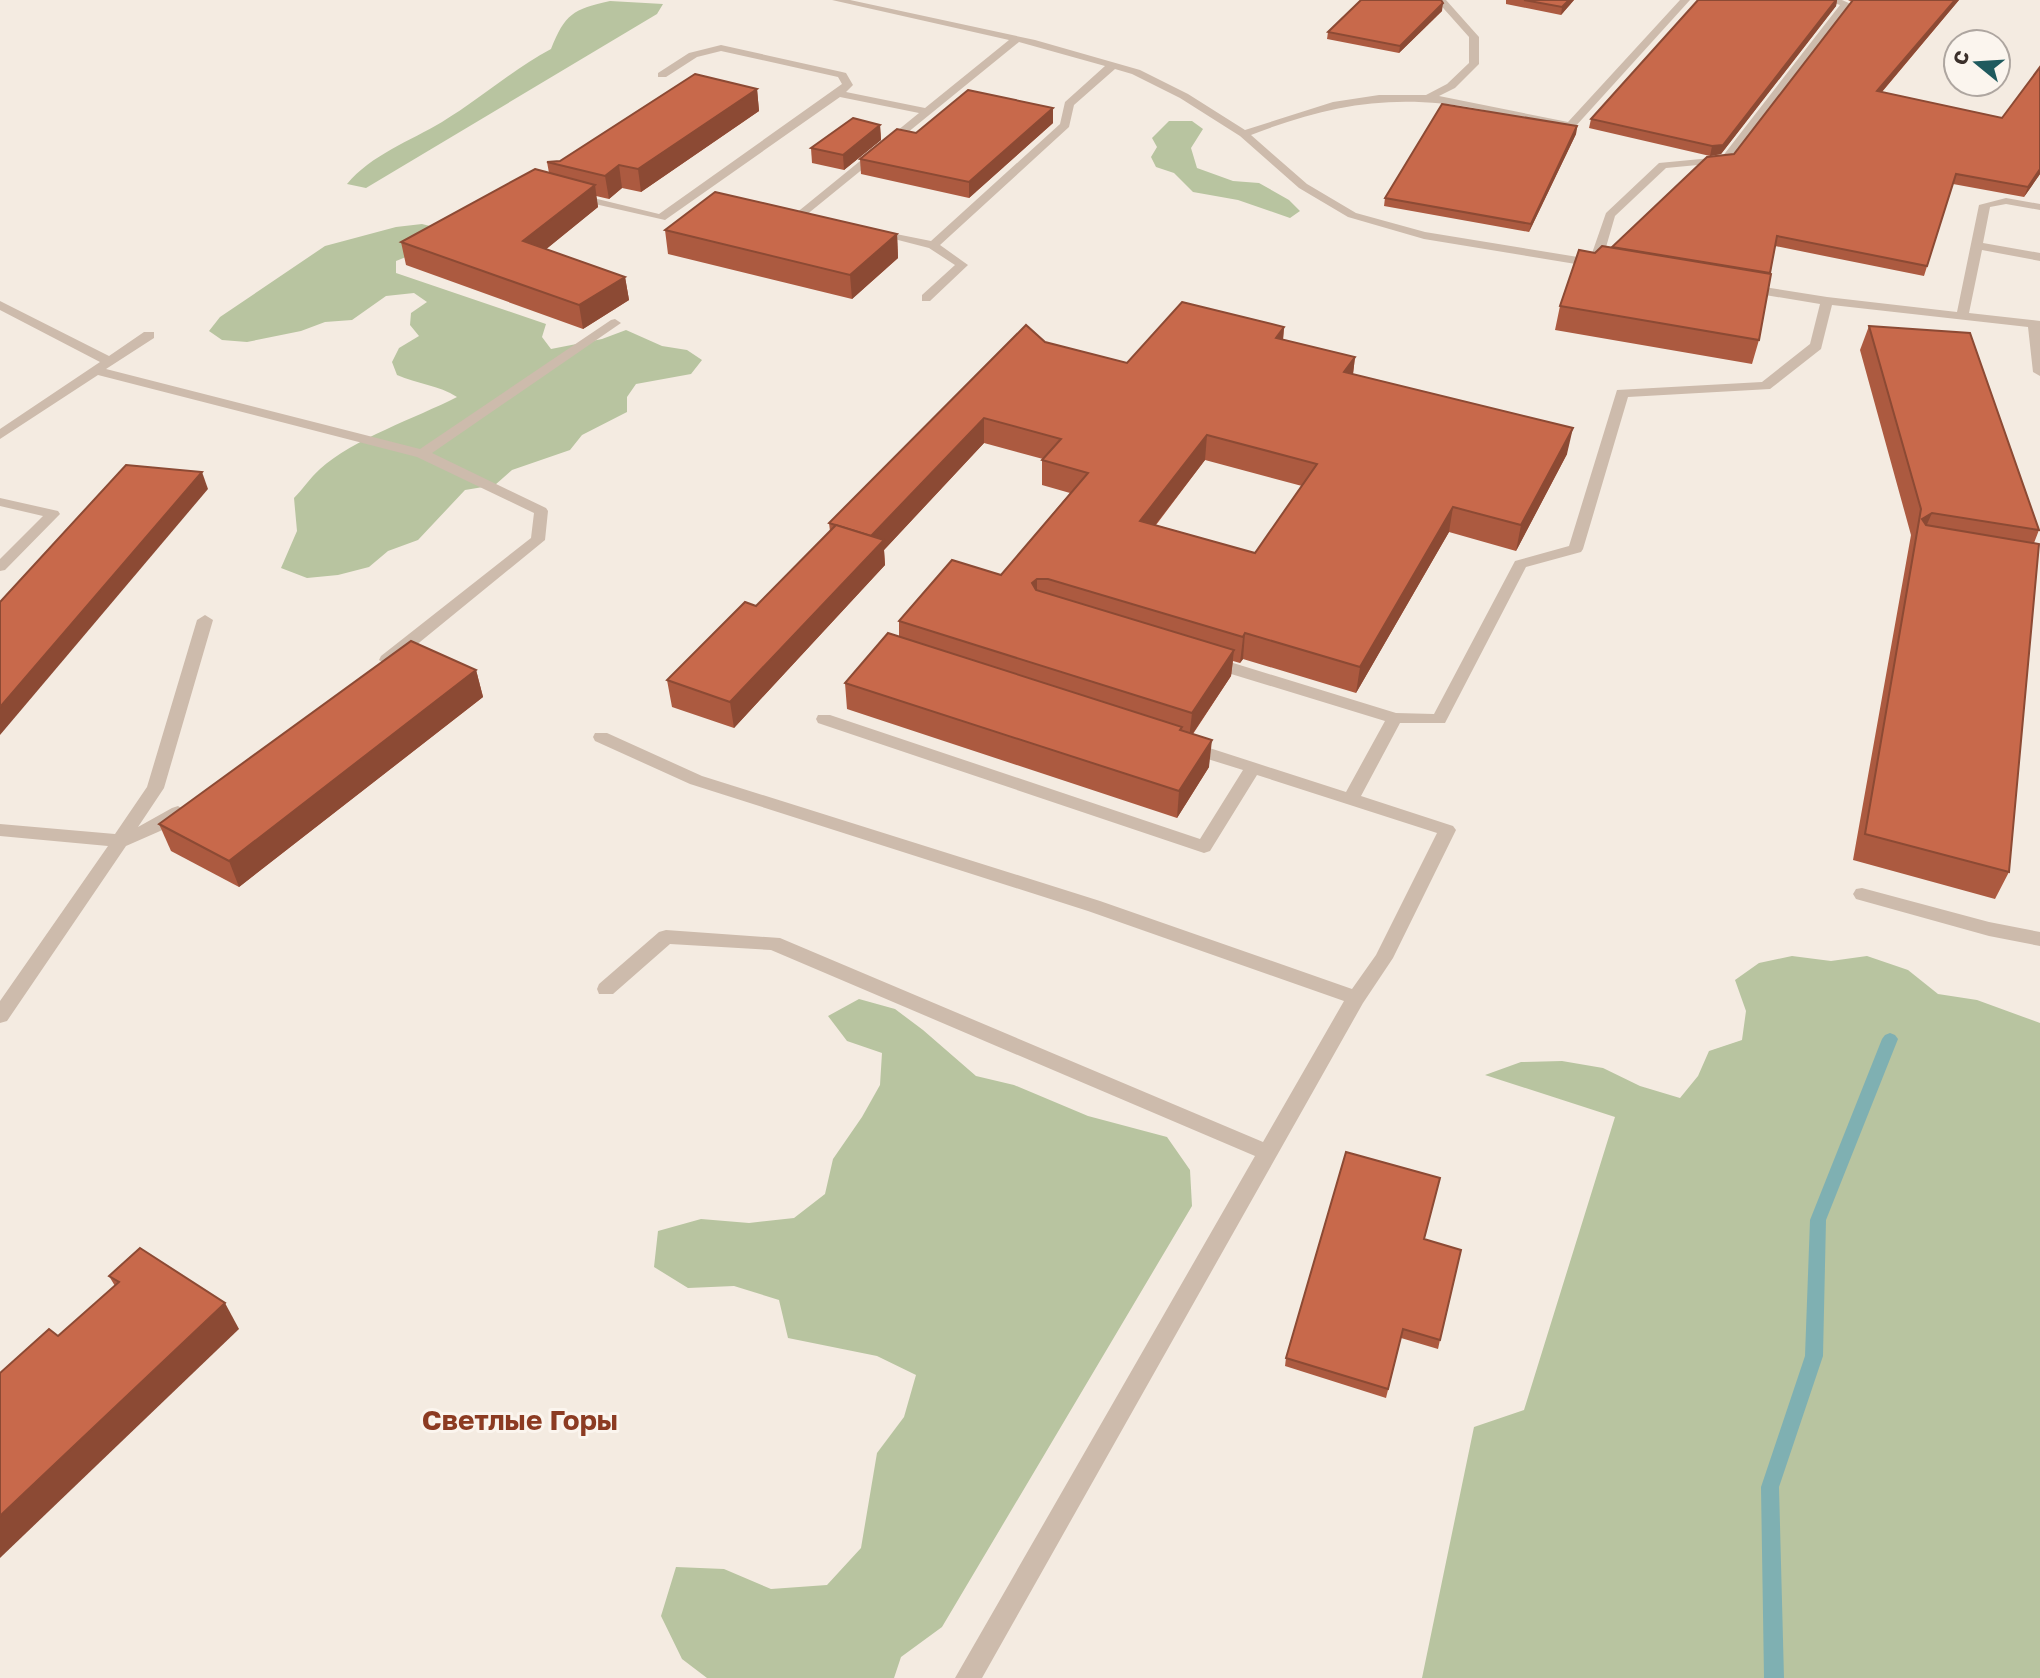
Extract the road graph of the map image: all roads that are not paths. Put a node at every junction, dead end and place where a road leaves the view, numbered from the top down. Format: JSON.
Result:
{"nodes":[{"id":1,"x":837,"y":0,"type":"edge"},
{"id":2,"x":1441,"y":0,"type":"edge"},
{"id":3,"x":1685,"y":0,"type":"edge"},
{"id":4,"x":1830,"y":0,"type":"edge"},
{"id":5,"x":1017,"y":39,"type":"junction"},
{"id":6,"x":1113,"y":65,"type":"junction"},
{"id":7,"x":662,"y":75,"type":"dead end"},
{"id":8,"x":838,"y":93,"type":"junction"},
{"id":9,"x":1428,"y":98,"type":"junction"},
{"id":10,"x":927,"y":112,"type":"junction"},
{"id":11,"x":1244,"y":134,"type":"junction"},
{"id":12,"x":560,"y":192,"type":"edge"},
{"id":13,"x":2040,"y":207,"type":"edge"},
{"id":14,"x":815,"y":217,"type":"edge"},
{"id":15,"x":867,"y":229,"type":"edge"},
{"id":16,"x":933,"y":245,"type":"junction"},
{"id":17,"x":1977,"y":246,"type":"junction"},
{"id":18,"x":2040,"y":257,"type":"edge"},
{"id":19,"x":1595,"y":263,"type":"junction"},
{"id":20,"x":1608,"y":265,"type":"edge"},
{"id":21,"x":1732,"y":285,"type":"edge"},
{"id":22,"x":926,"y":299,"type":"dead end"},
{"id":23,"x":1828,"y":301,"type":"junction"},
{"id":24,"x":0,"y":305,"type":"edge"},
{"id":25,"x":1962,"y":317,"type":"junction"},
{"id":26,"x":615,"y":323,"type":"dead end"},
{"id":27,"x":2037,"y":324,"type":"edge"},
{"id":28,"x":149,"y":335,"type":"dead end"},
{"id":29,"x":111,"y":362,"type":"junction"},
{"id":30,"x":97,"y":371,"type":"junction"},
{"id":31,"x":2040,"y":372,"type":"edge"},
{"id":32,"x":0,"y":435,"type":"edge"},
{"id":33,"x":422,"y":454,"type":"junction"},
{"id":34,"x":0,"y":502,"type":"edge"},
{"id":35,"x":0,"y":567,"type":"edge"},
{"id":36,"x":205,"y":620,"type":"dead end"},
{"id":37,"x":1199,"y":659,"type":"edge"},
{"id":38,"x":374,"y":669,"type":"edge"},
{"id":39,"x":1395,"y":718,"type":"junction"},
{"id":40,"x":824,"y":719,"type":"dead end"},
{"id":41,"x":601,"y":737,"type":"dead end"},
{"id":42,"x":1174,"y":743,"type":"edge"},
{"id":43,"x":1253,"y":768,"type":"junction"},
{"id":44,"x":1351,"y":799,"type":"junction"},
{"id":45,"x":195,"y":800,"type":"edge"},
{"id":46,"x":0,"y":830,"type":"edge"},
{"id":47,"x":121,"y":841,"type":"junction"},
{"id":48,"x":1862,"y":894,"type":"dead end"},
{"id":49,"x":2040,"y":939,"type":"edge"},
{"id":50,"x":606,"y":989,"type":"dead end"},
{"id":51,"x":1356,"y":998,"type":"junction"},
{"id":52,"x":0,"y":1016,"type":"edge"},
{"id":53,"x":1268,"y":1153,"type":"junction"},
{"id":54,"x":968,"y":1678,"type":"edge"}],
"edges":[{"from":1,"to":5,"type":"street"},
{"from":2,"to":9,"type":"street"},
{"from":3,"to":9,"type":"street"},
{"from":4,"to":19,"type":"street"},
{"from":5,"to":6,"type":"street"},
{"from":5,"to":10,"type":"street"},
{"from":6,"to":11,"type":"street"},
{"from":6,"to":16,"type":"street"},
{"from":7,"to":8,"type":"street"},
{"from":8,"to":10,"type":"street"},
{"from":8,"to":12,"type":"street"},
{"from":9,"to":11,"type":"street"},
{"from":10,"to":14,"type":"street"},
{"from":11,"to":19,"type":"street"},
{"from":13,"to":17,"type":"street"},
{"from":15,"to":16,"type":"street"},
{"from":16,"to":22,"type":"street"},
{"from":17,"to":18,"type":"street"},
{"from":17,"to":25,"type":"street"},
{"from":19,"to":20,"type":"street"},
{"from":21,"to":23,"type":"street"},
{"from":23,"to":25,"type":"street"},
{"from":23,"to":39,"type":"street"},
{"from":24,"to":29,"type":"street"},
{"from":25,"to":27,"type":"street"},
{"from":26,"to":33,"type":"street"},
{"from":27,"to":31,"type":"street"},
{"from":28,"to":29,"type":"street"},
{"from":29,"to":30,"type":"street"},
{"from":30,"to":32,"type":"street"},
{"from":30,"to":33,"type":"street"},
{"from":33,"to":38,"type":"street"},
{"from":34,"to":35,"type":"street"},
{"from":36,"to":47,"type":"street"},
{"from":37,"to":39,"type":"street"},
{"from":39,"to":44,"type":"street"},
{"from":40,"to":43,"type":"street"},
{"from":41,"to":51,"type":"street"},
{"from":42,"to":43,"type":"street"},
{"from":43,"to":44,"type":"street"},
{"from":44,"to":51,"type":"street"},
{"from":45,"to":47,"type":"street"},
{"from":46,"to":47,"type":"street"},
{"from":47,"to":52,"type":"street"},
{"from":48,"to":49,"type":"street"},
{"from":50,"to":53,"type":"street"},
{"from":51,"to":53,"type":"street"},
{"from":53,"to":54,"type":"street"}]}
